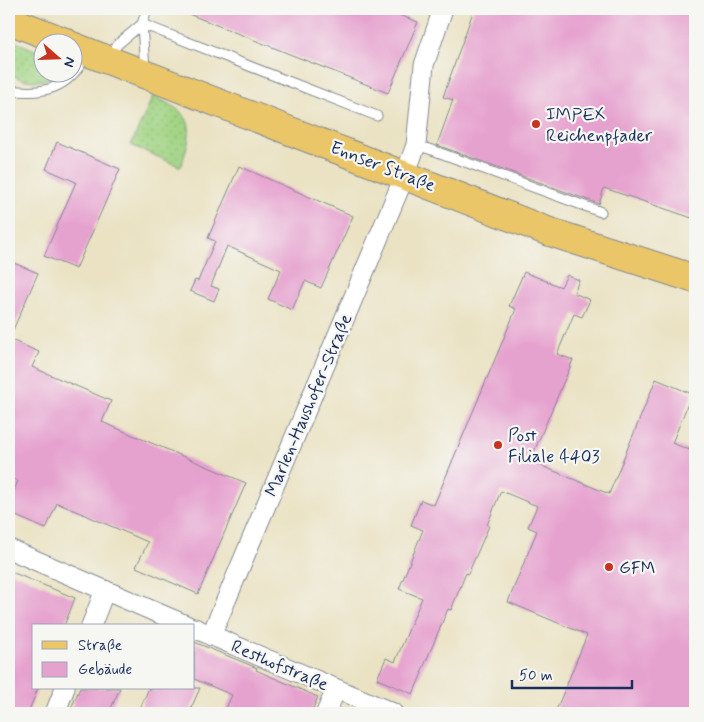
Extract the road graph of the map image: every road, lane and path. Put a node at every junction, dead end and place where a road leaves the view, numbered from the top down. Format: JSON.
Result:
{"nodes":[{"id":1,"x":148,"y":9,"type":"edge"},
{"id":2,"x":437,"y":11,"type":"edge"},
{"id":3,"x":9,"y":20,"type":"edge"},
{"id":4,"x":142,"y":24,"type":"junction"},
{"id":5,"x":83,"y":50,"type":"edge"},
{"id":6,"x":145,"y":74,"type":"junction"},
{"id":7,"x":9,"y":90,"type":"edge"},
{"id":8,"x":377,"y":116,"type":"dead end"},
{"id":9,"x":416,"y":145,"type":"junction"},
{"id":10,"x":405,"y":175,"type":"junction"},
{"id":11,"x":601,"y":212,"type":"dead end"},
{"id":12,"x":695,"y":279,"type":"edge"},
{"id":13,"x":9,"y":549,"type":"edge"},
{"id":14,"x":105,"y":590,"type":"junction"},
{"id":15,"x":91,"y":624,"type":"edge"},
{"id":16,"x":183,"y":624,"type":"edge"},
{"id":17,"x":202,"y":632,"type":"edge"},
{"id":18,"x":336,"y":689,"type":"junction"},
{"id":19,"x":64,"y":690,"type":"edge"},
{"id":20,"x":54,"y":713,"type":"edge"},
{"id":21,"x":326,"y":713,"type":"edge"},
{"id":22,"x":393,"y":713,"type":"edge"}],
"edges":[{"from":1,"to":4,"type":"lane"},
{"from":2,"to":9,"type":"street","name":"Marlen-Haushofer-Straße"},
{"from":3,"to":5,"type":"main road","name":"Ennser Straße"},
{"from":4,"to":5,"type":"lane"},
{"from":4,"to":6,"type":"lane"},
{"from":4,"to":8,"type":"lane"},
{"from":5,"to":6,"type":"main road","name":"Ennser Straße"},
{"from":5,"to":7,"type":"lane"},
{"from":6,"to":10,"type":"main road","name":"Ennser Straße"},
{"from":9,"to":10,"type":"street","name":"Marlen-Haushofer-Straße"},
{"from":9,"to":11,"type":"lane"},
{"from":10,"to":12,"type":"main road","name":"Ennser Straße"},
{"from":10,"to":17,"type":"street","name":"Marlen-Haushofer-Straße"},
{"from":13,"to":14,"type":"street"},
{"from":14,"to":15,"type":"street"},
{"from":14,"to":16,"type":"street"},
{"from":17,"to":18,"type":"street","name":"Resthofstraße"},
{"from":18,"to":21,"type":"street"},
{"from":18,"to":22,"type":"street","name":"Resthofstraße"},
{"from":19,"to":20,"type":"street"}]}
